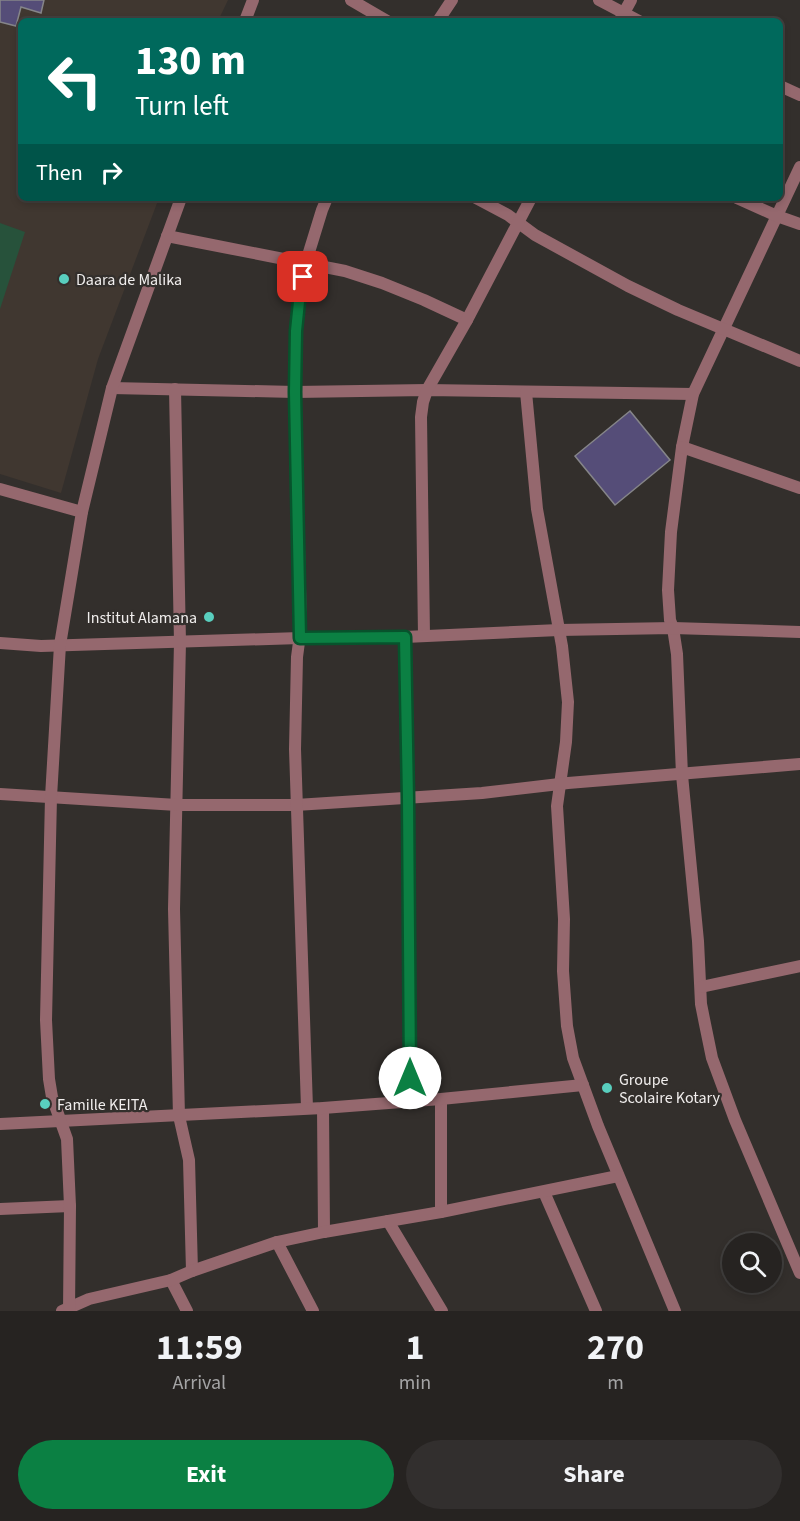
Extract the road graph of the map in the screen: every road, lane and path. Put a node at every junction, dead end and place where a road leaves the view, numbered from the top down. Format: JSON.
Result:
{"nodes":[{"id":1,"x":253,"y":0,"type":"edge"},
{"id":2,"x":351,"y":0,"type":"edge"},
{"id":3,"x":452,"y":0,"type":"edge"},
{"id":4,"x":599,"y":0,"type":"edge"},
{"id":5,"x":631,"y":0,"type":"edge"},
{"id":6,"x":621,"y":17,"type":"edge"},
{"id":7,"x":246,"y":18,"type":"edge"},
{"id":8,"x":382,"y":18,"type":"edge"},
{"id":9,"x":440,"y":18,"type":"edge"},
{"id":10,"x":783,"y":87,"type":"edge"},
{"id":11,"x":800,"y":95,"type":"edge"},
{"id":12,"x":800,"y":167,"type":"edge"},
{"id":13,"x":180,"y":201,"type":"edge"},
{"id":14,"x":326,"y":201,"type":"edge"},
{"id":15,"x":482,"y":201,"type":"edge"},
{"id":16,"x":530,"y":201,"type":"edge"},
{"id":17,"x":744,"y":201,"type":"edge"},
{"id":18,"x":777,"y":216,"type":"junction"},
{"id":19,"x":519,"y":222,"type":"junction"},
{"id":20,"x":800,"y":224,"type":"edge"},
{"id":21,"x":167,"y":236,"type":"junction"},
{"id":22,"x":306,"y":262,"type":"junction"},
{"id":23,"x":467,"y":320,"type":"junction"},
{"id":24,"x":724,"y":330,"type":"junction"},
{"id":25,"x":800,"y":361,"type":"edge"},
{"id":26,"x":112,"y":388,"type":"junction"},
{"id":27,"x":175,"y":389,"type":"junction"},
{"id":28,"x":427,"y":390,"type":"junction"},
{"id":29,"x":295,"y":392,"type":"junction"},
{"id":30,"x":526,"y":392,"type":"junction"},
{"id":31,"x":693,"y":394,"type":"junction"},
{"id":32,"x":682,"y":447,"type":"junction"},
{"id":33,"x":800,"y":488,"type":"edge"},
{"id":34,"x":0,"y":489,"type":"edge"},
{"id":35,"x":82,"y":512,"type":"junction"},
{"id":36,"x":674,"y":628,"type":"junction"},
{"id":37,"x":559,"y":630,"type":"junction"},
{"id":38,"x":800,"y":633,"type":"edge"},
{"id":39,"x":424,"y":636,"type":"junction"},
{"id":40,"x":405,"y":637,"type":"junction"},
{"id":41,"x":300,"y":638,"type":"junction"},
{"id":42,"x":180,"y":642,"type":"junction"},
{"id":43,"x":0,"y":644,"type":"edge"},
{"id":44,"x":60,"y":645,"type":"junction"},
{"id":45,"x":800,"y":764,"type":"edge"},
{"id":46,"x":682,"y":775,"type":"junction"},
{"id":47,"x":560,"y":785,"type":"junction"},
{"id":48,"x":0,"y":794,"type":"edge"},
{"id":49,"x":51,"y":797,"type":"junction"},
{"id":50,"x":408,"y":798,"type":"junction"},
{"id":51,"x":177,"y":805,"type":"junction"},
{"id":52,"x":296,"y":806,"type":"junction"},
{"id":53,"x":800,"y":966,"type":"edge"},
{"id":54,"x":700,"y":987,"type":"junction"},
{"id":55,"x":583,"y":1085,"type":"junction"},
{"id":56,"x":441,"y":1099,"type":"junction"},
{"id":57,"x":410,"y":1101,"type":"junction"},
{"id":58,"x":307,"y":1108,"type":"junction"},
{"id":59,"x":323,"y":1108,"type":"junction"},
{"id":60,"x":179,"y":1116,"type":"junction"},
{"id":61,"x":61,"y":1121,"type":"junction"},
{"id":62,"x":0,"y":1124,"type":"edge"},
{"id":63,"x":618,"y":1176,"type":"junction"},
{"id":64,"x":544,"y":1192,"type":"junction"},
{"id":65,"x":70,"y":1206,"type":"junction"},
{"id":66,"x":0,"y":1209,"type":"edge"},
{"id":67,"x":441,"y":1212,"type":"junction"},
{"id":68,"x":388,"y":1221,"type":"junction"},
{"id":69,"x":324,"y":1232,"type":"junction"},
{"id":70,"x":277,"y":1242,"type":"junction"},
{"id":71,"x":192,"y":1271,"type":"junction"},
{"id":72,"x":800,"y":1274,"type":"edge"},
{"id":73,"x":171,"y":1280,"type":"junction"},
{"id":74,"x":66,"y":1310,"type":"edge"},
{"id":75,"x":187,"y":1311,"type":"edge"},
{"id":76,"x":314,"y":1311,"type":"edge"},
{"id":77,"x":442,"y":1311,"type":"edge"},
{"id":78,"x":596,"y":1311,"type":"edge"},
{"id":79,"x":675,"y":1311,"type":"edge"}],
"edges":[{"from":1,"to":7,"type":"street"},
{"from":2,"to":8,"type":"street"},
{"from":3,"to":9,"type":"street"},
{"from":4,"to":6,"type":"street"},
{"from":5,"to":6,"type":"street"},
{"from":10,"to":11,"type":"street"},
{"from":12,"to":18,"type":"street"},
{"from":13,"to":21,"type":"street"},
{"from":14,"to":22,"type":"street"},
{"from":15,"to":19,"type":"street"},
{"from":16,"to":19,"type":"street"},
{"from":17,"to":18,"type":"street"},
{"from":18,"to":20,"type":"street"},
{"from":18,"to":24,"type":"street"},
{"from":19,"to":23,"type":"street"},
{"from":19,"to":24,"type":"street"},
{"from":21,"to":22,"type":"street"},
{"from":21,"to":26,"type":"street"},
{"from":22,"to":23,"type":"street"},
{"from":22,"to":29,"type":"street"},
{"from":23,"to":28,"type":"street"},
{"from":24,"to":25,"type":"street"},
{"from":24,"to":31,"type":"street"},
{"from":26,"to":27,"type":"street"},
{"from":26,"to":35,"type":"street"},
{"from":27,"to":29,"type":"street"},
{"from":27,"to":42,"type":"street"},
{"from":28,"to":29,"type":"street"},
{"from":28,"to":30,"type":"street"},
{"from":28,"to":39,"type":"street"},
{"from":29,"to":41,"type":"street"},
{"from":30,"to":31,"type":"street"},
{"from":30,"to":37,"type":"street"},
{"from":31,"to":32,"type":"street"},
{"from":32,"to":33,"type":"street"},
{"from":32,"to":36,"type":"street"},
{"from":34,"to":35,"type":"street"},
{"from":35,"to":44,"type":"street"},
{"from":36,"to":37,"type":"street"},
{"from":36,"to":38,"type":"street"},
{"from":36,"to":46,"type":"street"},
{"from":37,"to":39,"type":"street"},
{"from":37,"to":47,"type":"street"},
{"from":39,"to":40,"type":"street"},
{"from":40,"to":41,"type":"street"},
{"from":40,"to":50,"type":"street"},
{"from":41,"to":42,"type":"street"},
{"from":41,"to":52,"type":"street"},
{"from":42,"to":44,"type":"street"},
{"from":42,"to":51,"type":"street"},
{"from":43,"to":44,"type":"street"},
{"from":44,"to":49,"type":"street"},
{"from":45,"to":46,"type":"street"},
{"from":46,"to":47,"type":"street"},
{"from":46,"to":54,"type":"street"},
{"from":47,"to":50,"type":"street"},
{"from":47,"to":55,"type":"street"},
{"from":48,"to":49,"type":"street"},
{"from":49,"to":51,"type":"street"},
{"from":49,"to":61,"type":"street"},
{"from":50,"to":52,"type":"street"},
{"from":50,"to":57,"type":"street"},
{"from":51,"to":52,"type":"street"},
{"from":51,"to":60,"type":"street"},
{"from":52,"to":58,"type":"street"},
{"from":53,"to":54,"type":"street"},
{"from":54,"to":72,"type":"street"},
{"from":55,"to":56,"type":"street"},
{"from":55,"to":63,"type":"street"},
{"from":56,"to":57,"type":"street"},
{"from":56,"to":67,"type":"street"},
{"from":57,"to":59,"type":"street"},
{"from":58,"to":59,"type":"street"},
{"from":58,"to":60,"type":"street"},
{"from":59,"to":69,"type":"street"},
{"from":60,"to":61,"type":"street"},
{"from":60,"to":71,"type":"street"},
{"from":61,"to":62,"type":"street"},
{"from":61,"to":65,"type":"street"},
{"from":63,"to":64,"type":"street"},
{"from":63,"to":79,"type":"street"},
{"from":64,"to":67,"type":"street"},
{"from":64,"to":78,"type":"street"},
{"from":65,"to":66,"type":"street"},
{"from":65,"to":74,"type":"street"},
{"from":67,"to":68,"type":"street"},
{"from":68,"to":69,"type":"street"},
{"from":68,"to":77,"type":"street"},
{"from":69,"to":70,"type":"street"},
{"from":70,"to":71,"type":"street"},
{"from":70,"to":76,"type":"street"},
{"from":71,"to":73,"type":"street"},
{"from":73,"to":74,"type":"street"},
{"from":73,"to":75,"type":"street"}]}
